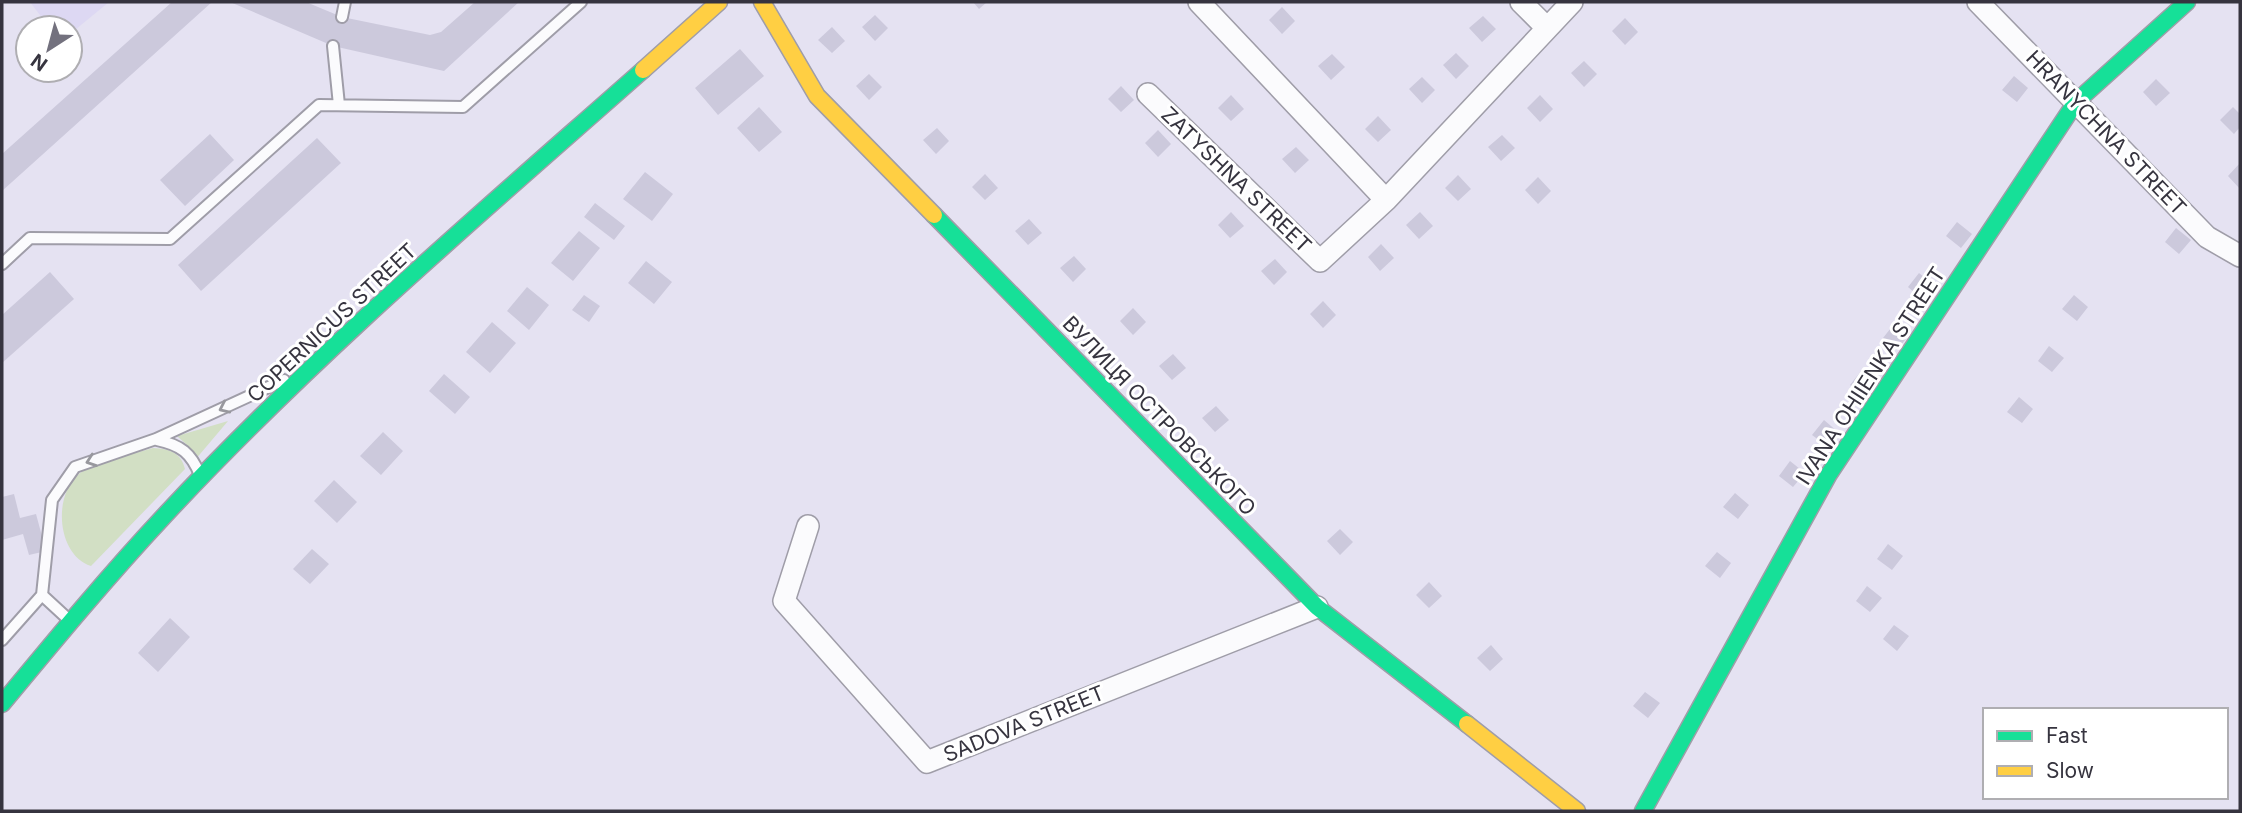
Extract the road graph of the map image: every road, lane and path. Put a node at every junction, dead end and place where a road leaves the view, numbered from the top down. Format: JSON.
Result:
{"nodes":[{"id":1,"x":345,"y":2,"type":"edge"},
{"id":2,"x":581,"y":2,"type":"edge"},
{"id":3,"x":719,"y":2,"type":"edge"},
{"id":4,"x":762,"y":2,"type":"edge"},
{"id":5,"x":1199,"y":2,"type":"edge"},
{"id":6,"x":1521,"y":2,"type":"edge"},
{"id":7,"x":1572,"y":2,"type":"edge"},
{"id":8,"x":1978,"y":2,"type":"edge"},
{"id":9,"x":2187,"y":2,"type":"edge"},
{"id":10,"x":342,"y":17,"type":"dead end"},
{"id":11,"x":1547,"y":28,"type":"junction"},
{"id":12,"x":333,"y":46,"type":"dead end"},
{"id":13,"x":1149,"y":94,"type":"dead end"},
{"id":14,"x":2076,"y":102,"type":"junction"},
{"id":15,"x":339,"y":105,"type":"junction"},
{"id":16,"x":1385,"y":201,"type":"junction"},
{"id":17,"x":2240,"y":256,"type":"edge"},
{"id":18,"x":2,"y":264,"type":"edge"},
{"id":19,"x":309,"y":369,"type":"junction"},
{"id":20,"x":156,"y":439,"type":"junction"},
{"id":21,"x":201,"y":478,"type":"junction"},
{"id":22,"x":808,"y":526,"type":"dead end"},
{"id":23,"x":42,"y":595,"type":"junction"},
{"id":24,"x":1317,"y":607,"type":"junction"},
{"id":25,"x":68,"y":619,"type":"junction"},
{"id":26,"x":2,"y":640,"type":"edge"},
{"id":27,"x":2,"y":704,"type":"edge"},
{"id":28,"x":1577,"y":811,"type":"edge"},
{"id":29,"x":1643,"y":811,"type":"edge"}],
"edges":[{"from":1,"to":10,"type":"lane"},
{"from":2,"to":15,"type":"lane"},
{"from":3,"to":19,"type":"street","name":"COPERNICUS STREET"},
{"from":4,"to":24,"type":"street","name":"ВУЛИЦЯ ОСТРОВСЬКОГО"},
{"from":5,"to":16,"type":"street"},
{"from":6,"to":11,"type":"street"},
{"from":7,"to":11,"type":"street","name":"ZATYSHNA STREET"},
{"from":8,"to":14,"type":"street","name":"HRANYCHNA STREET"},
{"from":9,"to":14,"type":"street","name":"IVANA OHIIENKA STREET"},
{"from":11,"to":16,"type":"street","name":"ZATYSHNA STREET"},
{"from":12,"to":15,"type":"lane"},
{"from":13,"to":16,"type":"street","name":"ZATYSHNA STREET"},
{"from":14,"to":17,"type":"street","name":"HRANYCHNA STREET"},
{"from":14,"to":29,"type":"street","name":"IVANA OHIIENKA STREET"},
{"from":15,"to":18,"type":"lane"},
{"from":19,"to":20,"type":"lane","one_way":true},
{"from":19,"to":21,"type":"street","name":"COPERNICUS STREET"},
{"from":20,"to":21,"type":"lane"},
{"from":20,"to":23,"type":"lane","one_way":true},
{"from":21,"to":25,"type":"street","name":"COPERNICUS STREET"},
{"from":22,"to":24,"type":"street","name":"SADOVA STREET"},
{"from":23,"to":25,"type":"lane"},
{"from":23,"to":26,"type":"lane"},
{"from":24,"to":28,"type":"street","name":"ВУЛИЦЯ ОСТРОВСЬКОГО"},
{"from":25,"to":27,"type":"street","name":"COPERNICUS STREET"}]}
